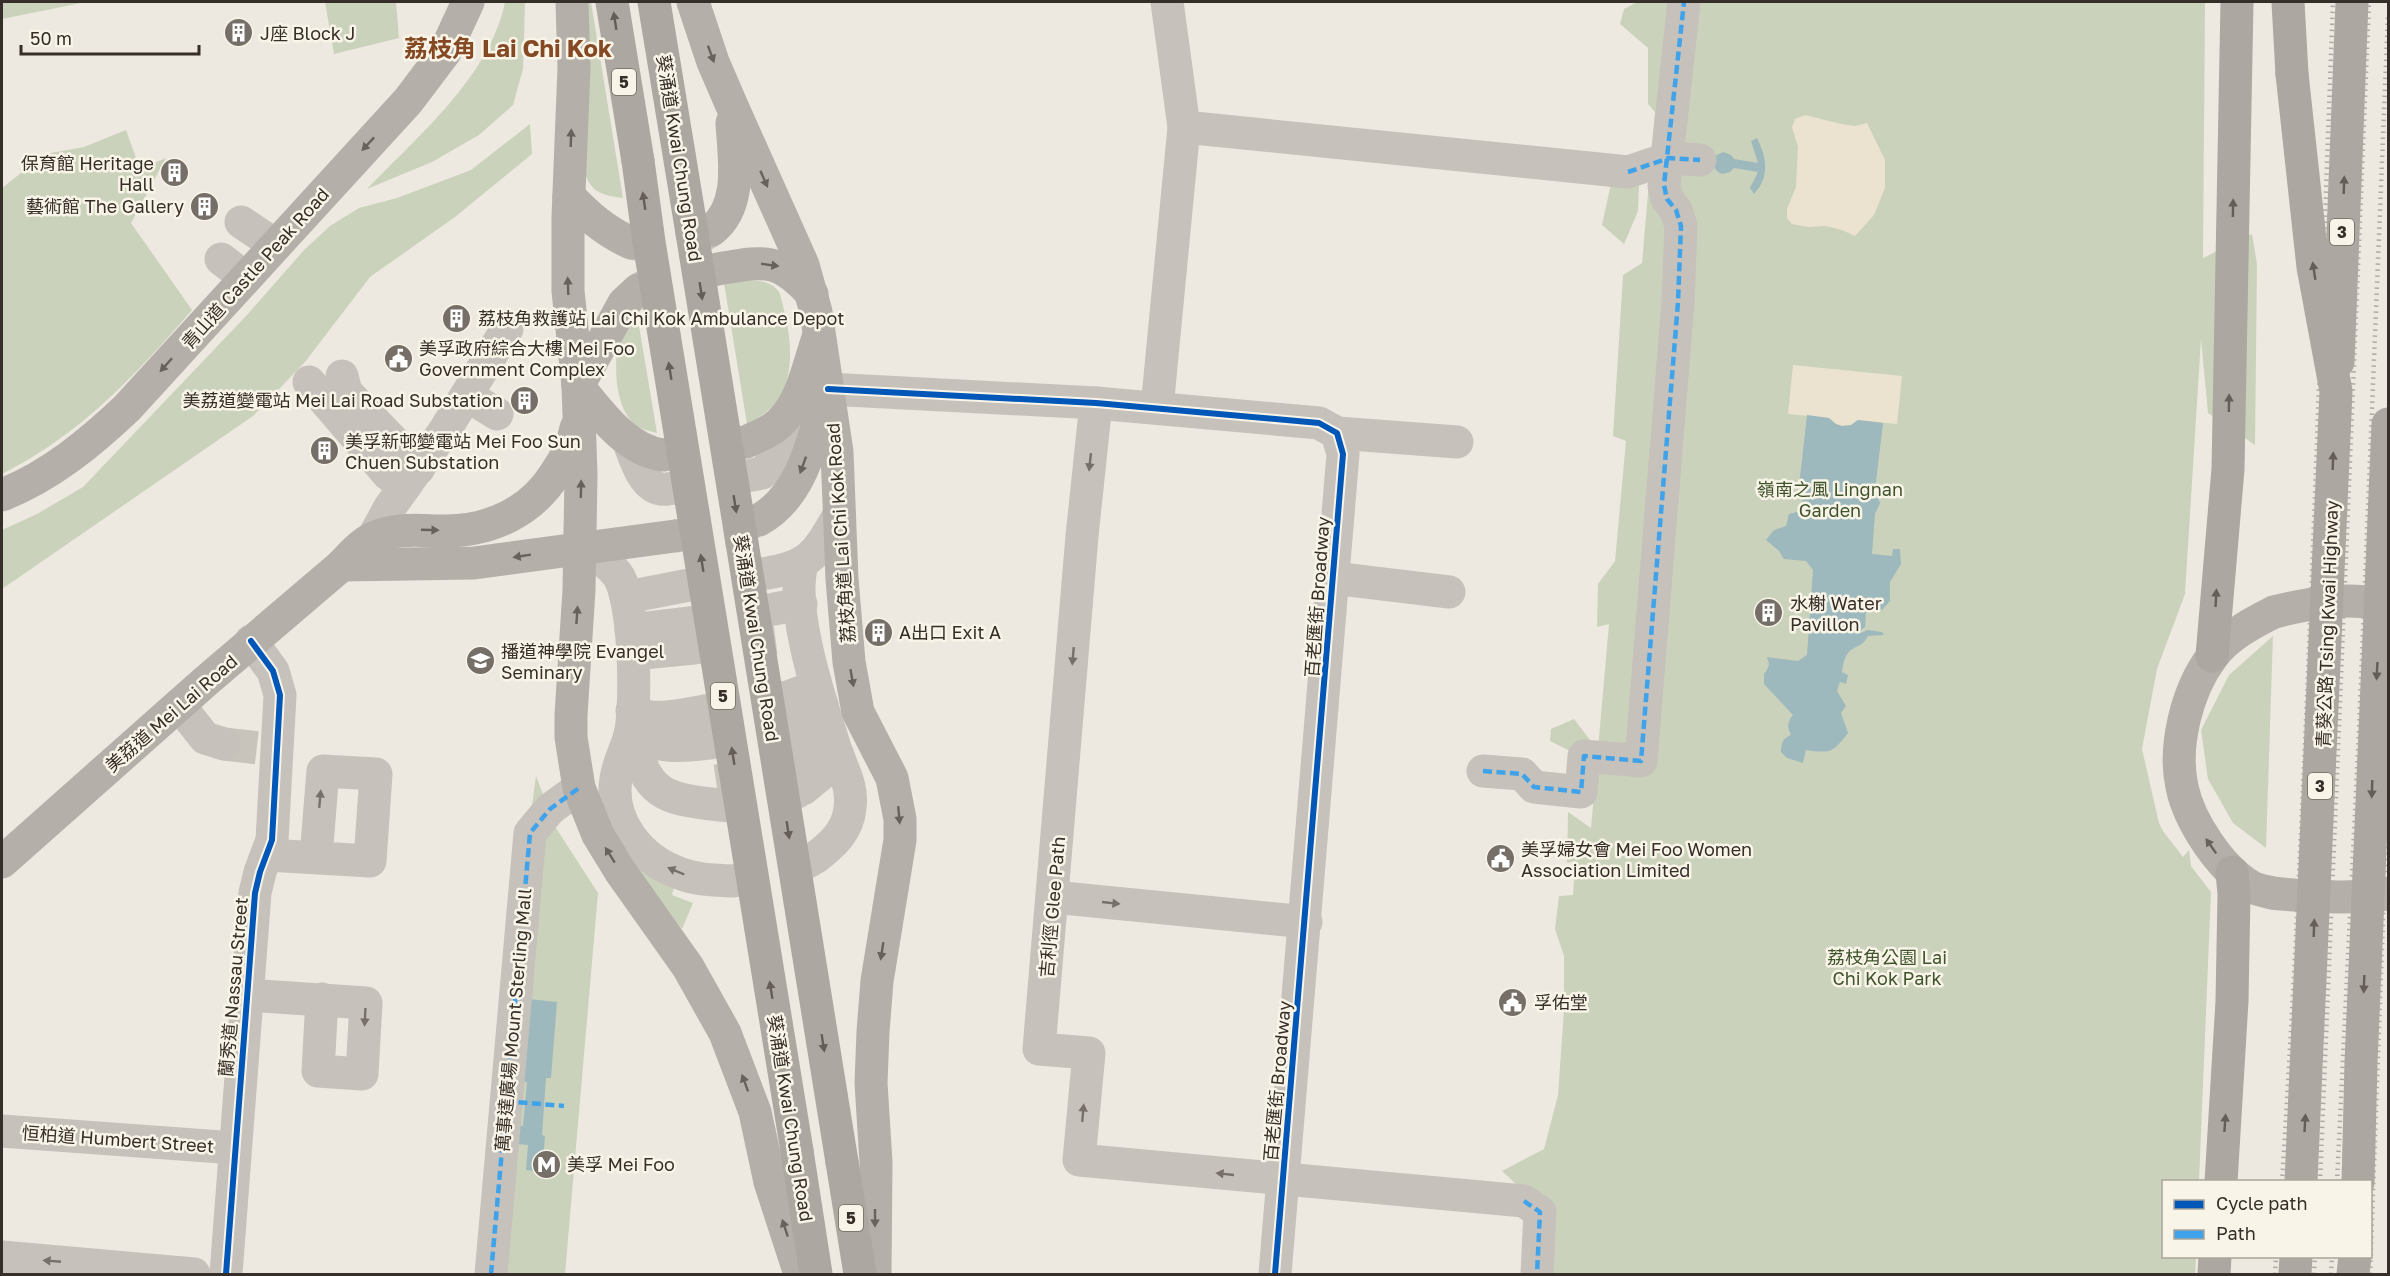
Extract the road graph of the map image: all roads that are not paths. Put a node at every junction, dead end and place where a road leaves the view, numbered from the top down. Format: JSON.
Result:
{"nodes":[{"id":1,"x":468,"y":2,"type":"edge"},
{"id":2,"x":572,"y":2,"type":"edge"},
{"id":3,"x":612,"y":2,"type":"edge"},
{"id":4,"x":654,"y":2,"type":"edge"},
{"id":5,"x":693,"y":2,"type":"edge"},
{"id":6,"x":1167,"y":2,"type":"edge"},
{"id":7,"x":1684,"y":2,"type":"edge"},
{"id":8,"x":2237,"y":2,"type":"edge"},
{"id":9,"x":2288,"y":2,"type":"edge"},
{"id":10,"x":2352,"y":2,"type":"edge"},
{"id":11,"x":732,"y":106,"type":"junction"},
{"id":12,"x":1185,"y":127,"type":"junction"},
{"id":13,"x":1684,"y":159,"type":"junction"},
{"id":14,"x":569,"y":196,"type":"junction"},
{"id":15,"x":241,"y":222,"type":"dead end"},
{"id":16,"x":712,"y":230,"type":"tunnel mouth"},
{"id":17,"x":630,"y":243,"type":"tunnel mouth"},
{"id":18,"x":275,"y":245,"type":"junction"},
{"id":19,"x":718,"y":269,"type":"tunnel mouth"},
{"id":20,"x":638,"y":290,"type":"tunnel mouth"},
{"id":21,"x":812,"y":294,"type":"junction"},
{"id":22,"x":507,"y":329,"type":"dead end"},
{"id":23,"x":819,"y":333,"type":"junction"},
{"id":24,"x":342,"y":376,"type":"dead end"},
{"id":25,"x":309,"y":382,"type":"dead end"},
{"id":26,"x":828,"y":389,"type":"junction"},
{"id":27,"x":2336,"y":391,"type":"junction"},
{"id":28,"x":468,"y":396,"type":"junction"},
{"id":29,"x":578,"y":397,"type":"junction"},
{"id":30,"x":795,"y":403,"type":"junction"},
{"id":31,"x":1096,"y":403,"type":"junction"},
{"id":32,"x":1157,"y":408,"type":"junction"},
{"id":33,"x":497,"y":414,"type":"dead end"},
{"id":34,"x":2388,"y":424,"type":"edge"},
{"id":35,"x":1337,"y":433,"type":"junction"},
{"id":36,"x":628,"y":440,"type":"junction"},
{"id":37,"x":746,"y":441,"type":"tunnel mouth"},
{"id":38,"x":1457,"y":442,"type":"dead end"},
{"id":39,"x":663,"y":454,"type":"tunnel mouth"},
{"id":40,"x":752,"y":476,"type":"tunnel mouth"},
{"id":41,"x":412,"y":477,"type":"junction"},
{"id":42,"x":668,"y":489,"type":"tunnel mouth"},
{"id":43,"x":2,"y":495,"type":"edge"},
{"id":44,"x":839,"y":515,"type":"junction"},
{"id":45,"x":759,"y":520,"type":"tunnel mouth"},
{"id":46,"x":675,"y":536,"type":"tunnel mouth"},
{"id":47,"x":580,"y":548,"type":"junction"},
{"id":48,"x":358,"y":556,"type":"junction"},
{"id":49,"x":1333,"y":578,"type":"junction"},
{"id":50,"x":1449,"y":592,"type":"dead end"},
{"id":51,"x":2388,"y":604,"type":"edge"},
{"id":52,"x":630,"y":620,"type":"junction"},
{"id":53,"x":252,"y":642,"type":"junction"},
{"id":54,"x":2212,"y":656,"type":"junction"},
{"id":55,"x":179,"y":705,"type":"junction"},
{"id":56,"x":705,"y":711,"type":"tunnel mouth"},
{"id":57,"x":819,"y":715,"type":"junction"},
{"id":58,"x":793,"y":729,"type":"tunnel mouth"},
{"id":59,"x":634,"y":737,"type":"junction"},
{"id":60,"x":218,"y":738,"type":"tunnel mouth"},
{"id":61,"x":710,"y":743,"type":"tunnel mouth"},
{"id":62,"x":1483,"y":771,"type":"dead end"},
{"id":63,"x":801,"y":776,"type":"tunnel mouth"},
{"id":64,"x":579,"y":788,"type":"junction"},
{"id":65,"x":718,"y":793,"type":"tunnel mouth"},
{"id":66,"x":267,"y":855,"type":"junction"},
{"id":67,"x":316,"y":857,"type":"dead end"},
{"id":68,"x":814,"y":858,"type":"tunnel mouth"},
{"id":69,"x":2,"y":862,"type":"edge"},
{"id":70,"x":2232,"y":872,"type":"junction"},
{"id":71,"x":733,"y":881,"type":"tunnel mouth"},
{"id":72,"x":2388,"y":894,"type":"edge"},
{"id":73,"x":1053,"y":897,"type":"junction"},
{"id":74,"x":1306,"y":922,"type":"junction"},
{"id":75,"x":247,"y":995,"type":"junction"},
{"id":76,"x":322,"y":999,"type":"dead end"},
{"id":77,"x":2,"y":1131,"type":"edge"},
{"id":78,"x":235,"y":1148,"type":"junction"},
{"id":79,"x":1284,"y":1180,"type":"junction"},
{"id":80,"x":2221,"y":1180,"type":"edge"},
{"id":81,"x":2301,"y":1180,"type":"edge"},
{"id":82,"x":2358,"y":1180,"type":"edge"},
{"id":83,"x":2,"y":1257,"type":"edge"},
{"id":84,"x":2215,"y":1258,"type":"edge"},
{"id":85,"x":2296,"y":1258,"type":"edge"},
{"id":86,"x":2355,"y":1258,"type":"edge"},
{"id":87,"x":194,"y":1275,"type":"edge"},
{"id":88,"x":226,"y":1275,"type":"edge"},
{"id":89,"x":491,"y":1275,"type":"edge"},
{"id":90,"x":800,"y":1275,"type":"edge"},
{"id":91,"x":816,"y":1275,"type":"edge"},
{"id":92,"x":860,"y":1275,"type":"edge"},
{"id":93,"x":875,"y":1275,"type":"edge"},
{"id":94,"x":1275,"y":1275,"type":"edge"},
{"id":95,"x":1537,"y":1275,"type":"edge"},
{"id":96,"x":2214,"y":1275,"type":"edge"},
{"id":97,"x":2295,"y":1275,"type":"edge"},
{"id":98,"x":2353,"y":1275,"type":"edge"}],
"edges":[{"from":1,"to":18,"type":"main road","name":"青山道 Castle Peak Road","one_way":true},
{"from":14,"to":2,"type":"main road","one_way":true},
{"from":91,"to":3,"type":"highway","name":"葵涌道 Kwai Chung Road","number":"5","one_way":true,"bridge":true},
{"from":4,"to":92,"type":"highway","name":"葵涌道 Kwai Chung Road","number":"5","one_way":true,"bridge":true},
{"from":5,"to":11,"type":"main road","name":"荔枝角道 Lai Chi Kok Road","one_way":true},
{"from":6,"to":12,"type":"street"},
{"from":7,"to":13,"type":"street"},
{"from":54,"to":8,"type":"highway","one_way":true},
{"from":27,"to":9,"type":"highway","one_way":true,"bridge":true},
{"from":27,"to":10,"type":"highway","number":"3","one_way":true,"bridge":true},
{"from":11,"to":16,"type":"main road"},
{"from":11,"to":21,"type":"main road","name":"荔枝角道 Lai Chi Kok Road","one_way":true},
{"from":12,"to":13,"type":"street"},
{"from":12,"to":32,"type":"street"},
{"from":13,"to":62,"type":"street"},
{"from":14,"to":17,"type":"main road"},
{"from":29,"to":14,"type":"main road","one_way":true},
{"from":15,"to":18,"type":"street"},
{"from":18,"to":43,"type":"main road","name":"青山道 Castle Peak Road","one_way":true},
{"from":19,"to":21,"type":"main road","one_way":true},
{"from":20,"to":29,"type":"main road"},
{"from":21,"to":23,"type":"main road","name":"荔枝角道 Lai Chi Kok Road"},
{"from":22,"to":28,"type":"street"},
{"from":23,"to":26,"type":"main road","name":"荔枝角道 Lai Chi Kok Road"},
{"from":23,"to":30,"type":"main road"},
{"from":24,"to":41,"type":"street"},
{"from":25,"to":41,"type":"street"},
{"from":26,"to":31,"type":"street"},
{"from":26,"to":44,"type":"main road","name":"荔枝角道 Lai Chi Kok Road"},
{"from":26,"to":45,"type":"main road","one_way":true},
{"from":81,"to":27,"type":"highway","name":"青葵公路 Tsing Kwai Highway","number":"3","one_way":true,"bridge":true},
{"from":28,"to":33,"type":"street"},
{"from":28,"to":41,"type":"street"},
{"from":29,"to":36,"type":"main road"},
{"from":47,"to":29,"type":"main road","one_way":true},
{"from":48,"to":29,"type":"main road","name":"美荔道 Mei Lai Road","one_way":true},
{"from":30,"to":37,"type":"main road"},
{"from":30,"to":40,"type":"street"},
{"from":31,"to":32,"type":"street"},
{"from":31,"to":73,"type":"street","name":"吉利徑 Glee Path","one_way":true},
{"from":32,"to":35,"type":"street"},
{"from":34,"to":82,"type":"highway","one_way":true,"bridge":true},
{"from":35,"to":38,"type":"street"},
{"from":35,"to":49,"type":"street","name":"百老匯街 Broadway"},
{"from":36,"to":39,"type":"main road"},
{"from":36,"to":42,"type":"street"},
{"from":41,"to":48,"type":"street"},
{"from":44,"to":57,"type":"street"},
{"from":44,"to":93,"type":"main road","name":"荔枝角道 Lai Chi Kok Road","one_way":true},
{"from":46,"to":47,"type":"main road"},
{"from":47,"to":48,"type":"main road","one_way":true},
{"from":47,"to":52,"type":"street"},
{"from":64,"to":47,"type":"main road","one_way":true},
{"from":48,"to":53,"type":"main road","name":"美荔道 Mei Lai Road"},
{"from":49,"to":50,"type":"street","name":"百老匯街 Broadway"},
{"from":49,"to":74,"type":"street","name":"百老匯街 Broadway"},
{"from":51,"to":54,"type":"main road","bridge":true},
{"from":52,"to":52,"type":"street"},
{"from":52,"to":59,"type":"street"},
{"from":53,"to":55,"type":"main road","name":"美荔道 Mei Lai Road"},
{"from":53,"to":66,"type":"street","name":"蘭秀道 Nassau Street","one_way":true},
{"from":70,"to":54,"type":"main road","one_way":true},
{"from":55,"to":60,"type":"street"},
{"from":55,"to":69,"type":"main road","name":"美荔道 Mei Lai Road"},
{"from":56,"to":59,"type":"street"},
{"from":57,"to":58,"type":"street"},
{"from":57,"to":63,"type":"street"},
{"from":57,"to":68,"type":"street"},
{"from":59,"to":61,"type":"street"},
{"from":59,"to":65,"type":"street"},
{"from":71,"to":59,"type":"street","one_way":true},
{"from":64,"to":89,"type":"street","name":"萬事達廣場 Mount Sterling Mall"},
{"from":90,"to":64,"type":"main road","one_way":true},
{"from":66,"to":67,"type":"street"},
{"from":66,"to":75,"type":"street","name":"蘭秀道 Nassau Street"},
{"from":70,"to":72,"type":"main road","bridge":true},
{"from":80,"to":70,"type":"highway","one_way":true},
{"from":73,"to":74,"type":"street","one_way":true},
{"from":79,"to":73,"type":"street","name":"吉利徑 Glee Path","one_way":true},
{"from":74,"to":79,"type":"street","name":"百老匯街 Broadway"},
{"from":75,"to":76,"type":"street"},
{"from":75,"to":78,"type":"street","name":"蘭秀道 Nassau Street"},
{"from":77,"to":78,"type":"street","name":"恒柏道 Humbert Street"},
{"from":78,"to":88,"type":"street","name":"蘭秀道 Nassau Street"},
{"from":79,"to":94,"type":"street","name":"百老匯街 Broadway"},
{"from":79,"to":95,"type":"street","name":"百老匯街 Broadway"},
{"from":87,"to":83,"type":"street","one_way":true},
{"from":84,"to":96,"type":"highway"},
{"from":85,"to":97,"type":"highway"},
{"from":86,"to":98,"type":"highway"}]}
